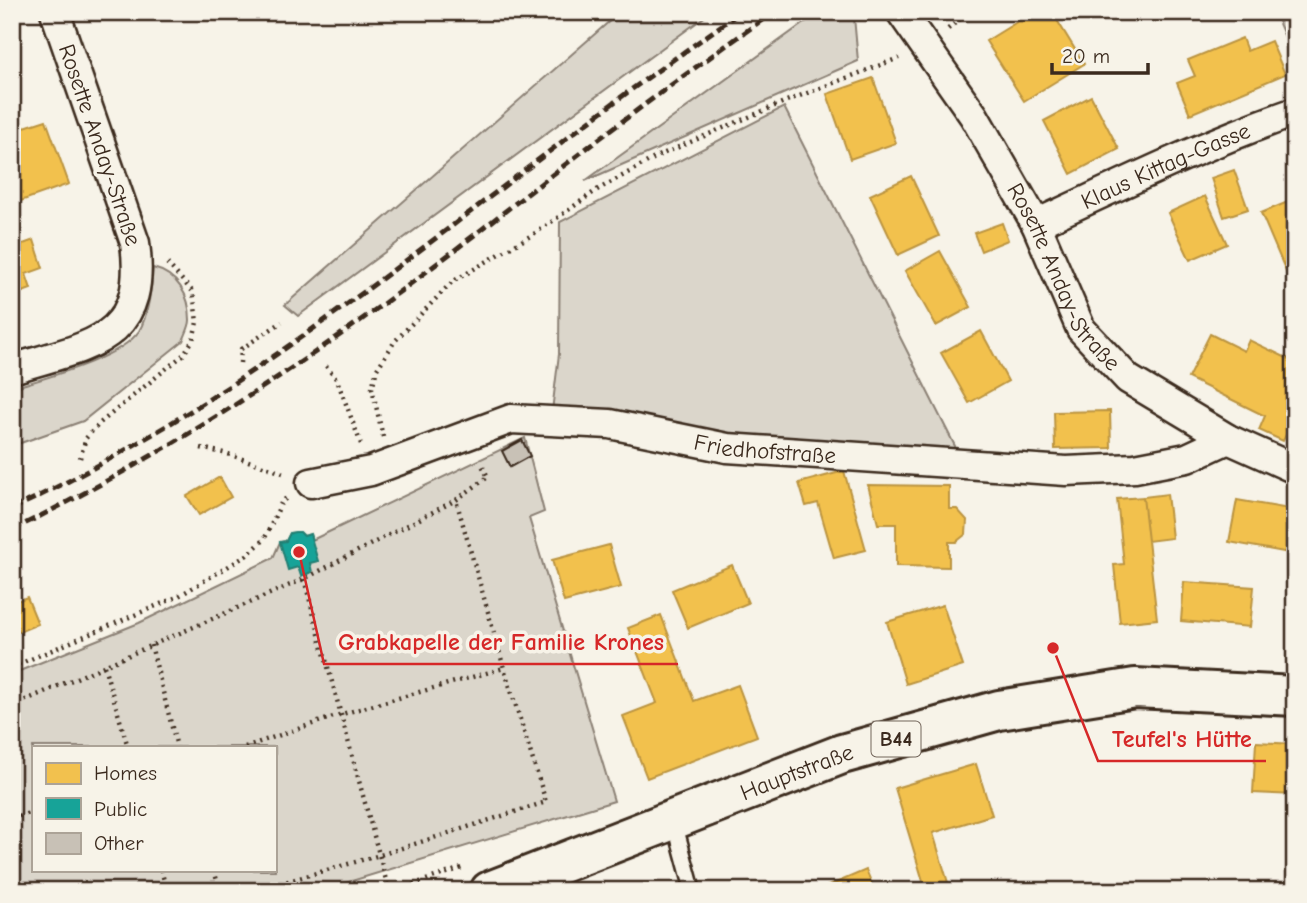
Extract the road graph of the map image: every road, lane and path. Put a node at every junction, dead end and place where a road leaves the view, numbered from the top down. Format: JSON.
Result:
{"nodes":[{"id":1,"x":55,"y":12,"type":"edge"},
{"id":2,"x":901,"y":12,"type":"edge"},
{"id":3,"x":924,"y":48,"type":"junction"},
{"id":4,"x":1295,"y":112,"type":"edge"},
{"id":5,"x":1036,"y":224,"type":"junction"},
{"id":6,"x":135,"y":243,"type":"junction"},
{"id":7,"x":282,"y":321,"type":"dead end"},
{"id":8,"x":240,"y":363,"type":"dead end"},
{"id":9,"x":326,"y":366,"type":"dead end"},
{"id":10,"x":12,"y":369,"type":"edge"},
{"id":11,"x":467,"y":434,"type":"junction"},
{"id":12,"x":1228,"y":439,"type":"junction"},
{"id":13,"x":201,"y":448,"type":"dead end"},
{"id":14,"x":80,"y":458,"type":"dead end"},
{"id":15,"x":1295,"y":469,"type":"edge"},
{"id":16,"x":371,"y":471,"type":"junction"},
{"id":17,"x":310,"y":483,"type":"junction"},
{"id":18,"x":456,"y":500,"type":"junction"},
{"id":19,"x":304,"y":579,"type":"junction"},
{"id":20,"x":151,"y":645,"type":"junction"},
{"id":21,"x":104,"y":666,"type":"junction"},
{"id":22,"x":12,"y":667,"type":"edge"},
{"id":23,"x":504,"y":668,"type":"junction"},
{"id":24,"x":1295,"y":696,"type":"edge"},
{"id":25,"x":12,"y":706,"type":"edge"},
{"id":26,"x":342,"y":714,"type":"junction"},
{"id":27,"x":128,"y":746,"type":"edge"},
{"id":28,"x":177,"y":746,"type":"edge"},
{"id":29,"x":248,"y":746,"type":"edge"},
{"id":30,"x":32,"y":812,"type":"edge"},
{"id":31,"x":12,"y":818,"type":"edge"},
{"id":32,"x":673,"y":818,"type":"junction"},
{"id":33,"x":380,"y":855,"type":"junction"},
{"id":34,"x":162,"y":872,"type":"edge"},
{"id":35,"x":215,"y":872,"type":"edge"},
{"id":36,"x":167,"y":891,"type":"edge"},
{"id":37,"x":220,"y":891,"type":"edge"},
{"id":38,"x":253,"y":891,"type":"edge"},
{"id":39,"x":389,"y":891,"type":"edge"},
{"id":40,"x":490,"y":891,"type":"edge"},
{"id":41,"x":693,"y":891,"type":"edge"}],
"edges":[{"from":1,"to":6,"type":"street","name":"Rosette Anday-Straße"},
{"from":2,"to":3,"type":"street","name":"Rosette Anday-Straße"},
{"from":3,"to":5,"type":"street","name":"Rosette Anday-Straße"},
{"from":3,"to":16,"type":"path"},
{"from":4,"to":5,"type":"street","name":"Klaus Kittag-Gasse"},
{"from":5,"to":12,"type":"street","name":"Rosette Anday-Straße"},
{"from":6,"to":10,"type":"street","name":"Rosette Anday-Straße"},
{"from":6,"to":14,"type":"path"},
{"from":7,"to":8,"type":"path"},
{"from":9,"to":16,"type":"path"},
{"from":11,"to":12,"type":"street","name":"Friedhofstraße"},
{"from":11,"to":16,"type":"street","name":"Friedhofstraße"},
{"from":11,"to":18,"type":"path"},
{"from":12,"to":15,"type":"street","name":"Rosette Anday-Straße"},
{"from":13,"to":17,"type":"path"},
{"from":16,"to":17,"type":"street","name":"Friedhofstraße"},
{"from":17,"to":22,"type":"path"},
{"from":18,"to":19,"type":"path"},
{"from":18,"to":23,"type":"path"},
{"from":19,"to":20,"type":"path"},
{"from":19,"to":26,"type":"path"},
{"from":20,"to":21,"type":"path"},
{"from":20,"to":28,"type":"path"},
{"from":21,"to":25,"type":"path"},
{"from":21,"to":27,"type":"path"},
{"from":23,"to":26,"type":"path"},
{"from":23,"to":33,"type":"path"},
{"from":24,"to":32,"type":"main road","name":"Hauptstraße","number":"B44"},
{"from":26,"to":29,"type":"path"},
{"from":26,"to":33,"type":"path"},
{"from":30,"to":31,"type":"path"},
{"from":32,"to":40,"type":"main road","name":"Hauptstraße","number":"B44"},
{"from":32,"to":41,"type":"lane"},
{"from":33,"to":38,"type":"path"},
{"from":33,"to":39,"type":"path"},
{"from":34,"to":36,"type":"path"},
{"from":35,"to":37,"type":"path"}]}
